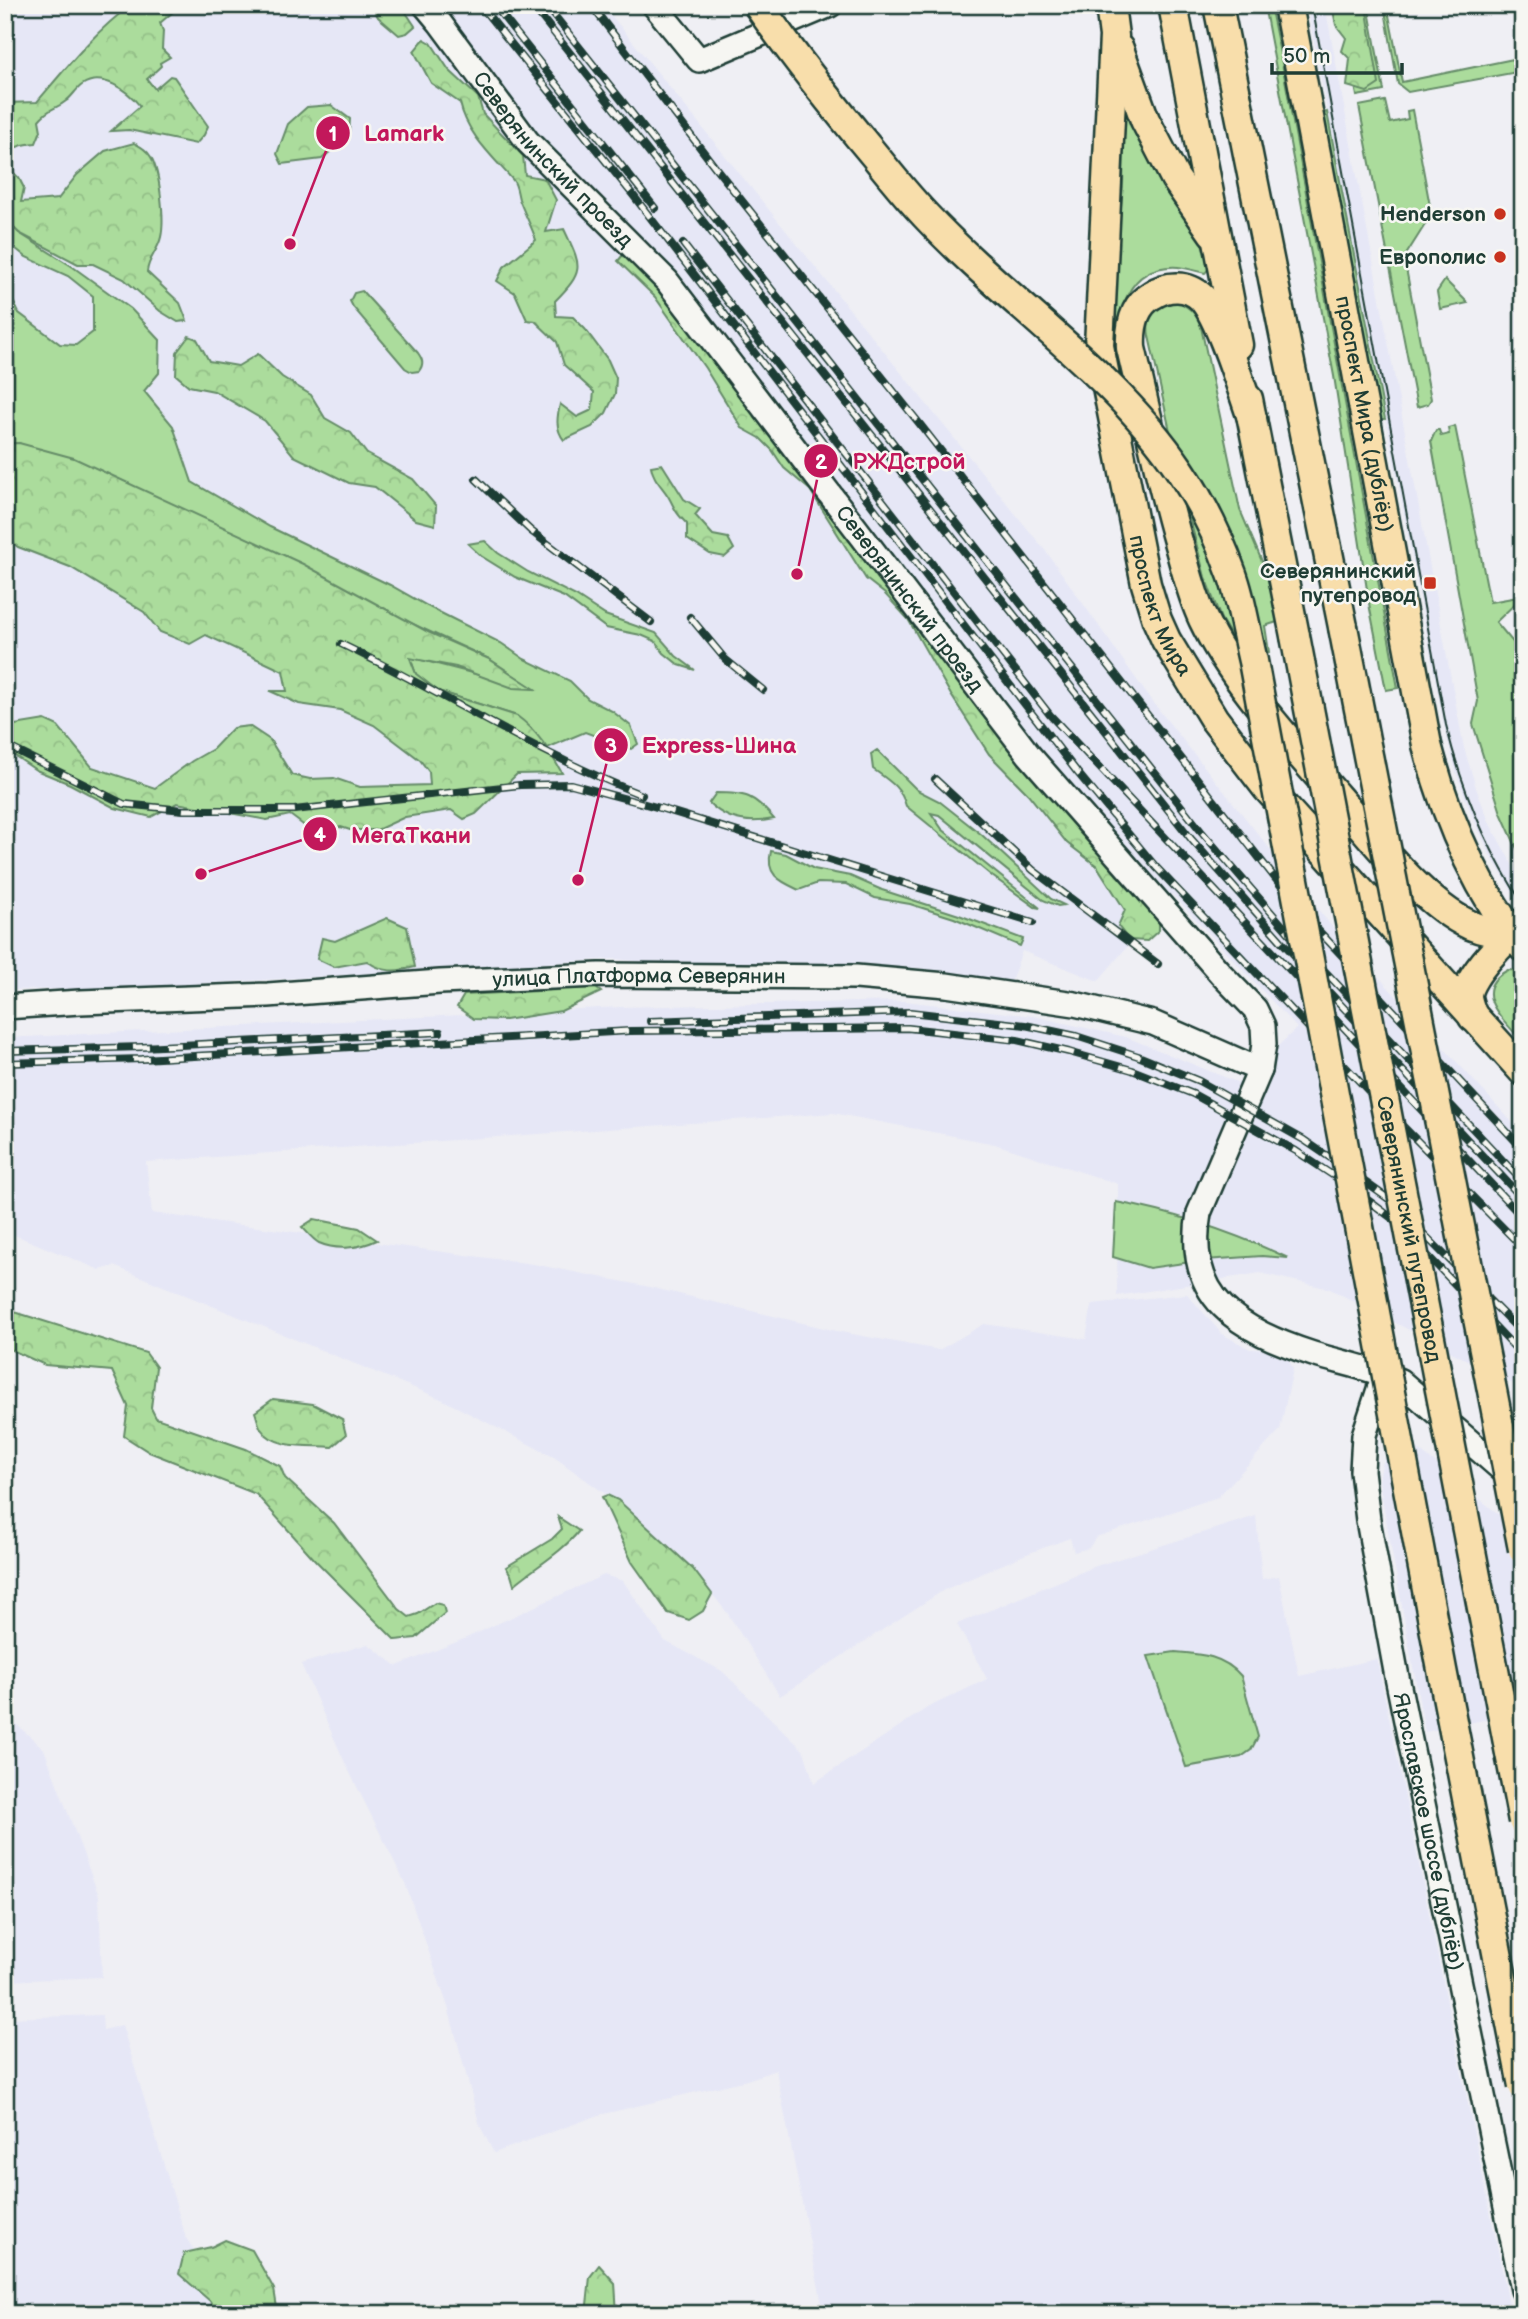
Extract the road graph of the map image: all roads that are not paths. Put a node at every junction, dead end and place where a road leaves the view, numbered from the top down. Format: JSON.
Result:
{"nodes":[{"id":1,"x":425,"y":5,"type":"edge"},
{"id":2,"x":654,"y":5,"type":"edge"},
{"id":3,"x":746,"y":5,"type":"edge"},
{"id":4,"x":758,"y":5,"type":"edge"},
{"id":5,"x":830,"y":5,"type":"edge"},
{"id":6,"x":1110,"y":5,"type":"edge"},
{"id":7,"x":1173,"y":5,"type":"edge"},
{"id":8,"x":1218,"y":5,"type":"edge"},
{"id":9,"x":1288,"y":5,"type":"edge"},
{"id":10,"x":1114,"y":36,"type":"junction"},
{"id":11,"x":783,"y":42,"type":"junction"},
{"id":12,"x":1218,"y":241,"type":"junction"},
{"id":13,"x":1252,"y":418,"type":"junction"},
{"id":14,"x":1295,"y":636,"type":"joint"},
{"id":15,"x":1519,"y":935,"type":"edge"},
{"id":16,"x":5,"y":1007,"type":"edge"},
{"id":17,"x":1473,"y":1017,"type":"junction"},
{"id":18,"x":1519,"y":1066,"type":"edge"},
{"id":19,"x":1260,"y":1070,"type":"junction"},
{"id":20,"x":1374,"y":1370,"type":"junction"},
{"id":21,"x":1523,"y":1488,"type":"edge"},
{"id":22,"x":1523,"y":1549,"type":"edge"},
{"id":23,"x":1523,"y":1821,"type":"edge"},
{"id":24,"x":1523,"y":2086,"type":"edge"},
{"id":25,"x":1523,"y":2290,"type":"edge"}],
"edges":[{"from":1,"to":19,"type":"street","name":"Северянинский проезд"},
{"from":2,"to":5,"type":"street"},
{"from":3,"to":11,"type":"main road","bridge":true},
{"from":4,"to":11,"type":"main road","bridge":true},
{"from":6,"to":10,"type":"main road","name":"проспект Мира"},
{"from":7,"to":12,"type":"main road","name":"проспект Мира"},
{"from":8,"to":22,"type":"main road","bridge":true},
{"from":9,"to":15,"type":"main road","name":"проспект Мира (дублёр)"},
{"from":10,"to":12,"type":"main road","name":"проспект Мира"},
{"from":10,"to":17,"type":"main road","name":"проспект Мира"},
{"from":11,"to":24,"type":"main road","bridge":true},
{"from":12,"to":13,"type":"main road","name":"проспект Мира"},
{"from":13,"to":14,"type":"main road","name":"проспект Мира"},
{"from":13,"to":15,"type":"main road"},
{"from":14,"to":23,"type":"main road","name":"Северянинский путепровод","bridge":true},
{"from":15,"to":17,"type":"main road"},
{"from":16,"to":19,"type":"street","name":"улица Платформа Северянин"},
{"from":17,"to":18,"type":"main road","name":"проспект Мира"},
{"from":19,"to":20,"type":"street","name":"Северянинский проезд"},
{"from":20,"to":21,"type":"street","name":"Северянинский проезд"},
{"from":20,"to":25,"type":"street","name":"Ярославское шоссе (дублёр)"}]}
